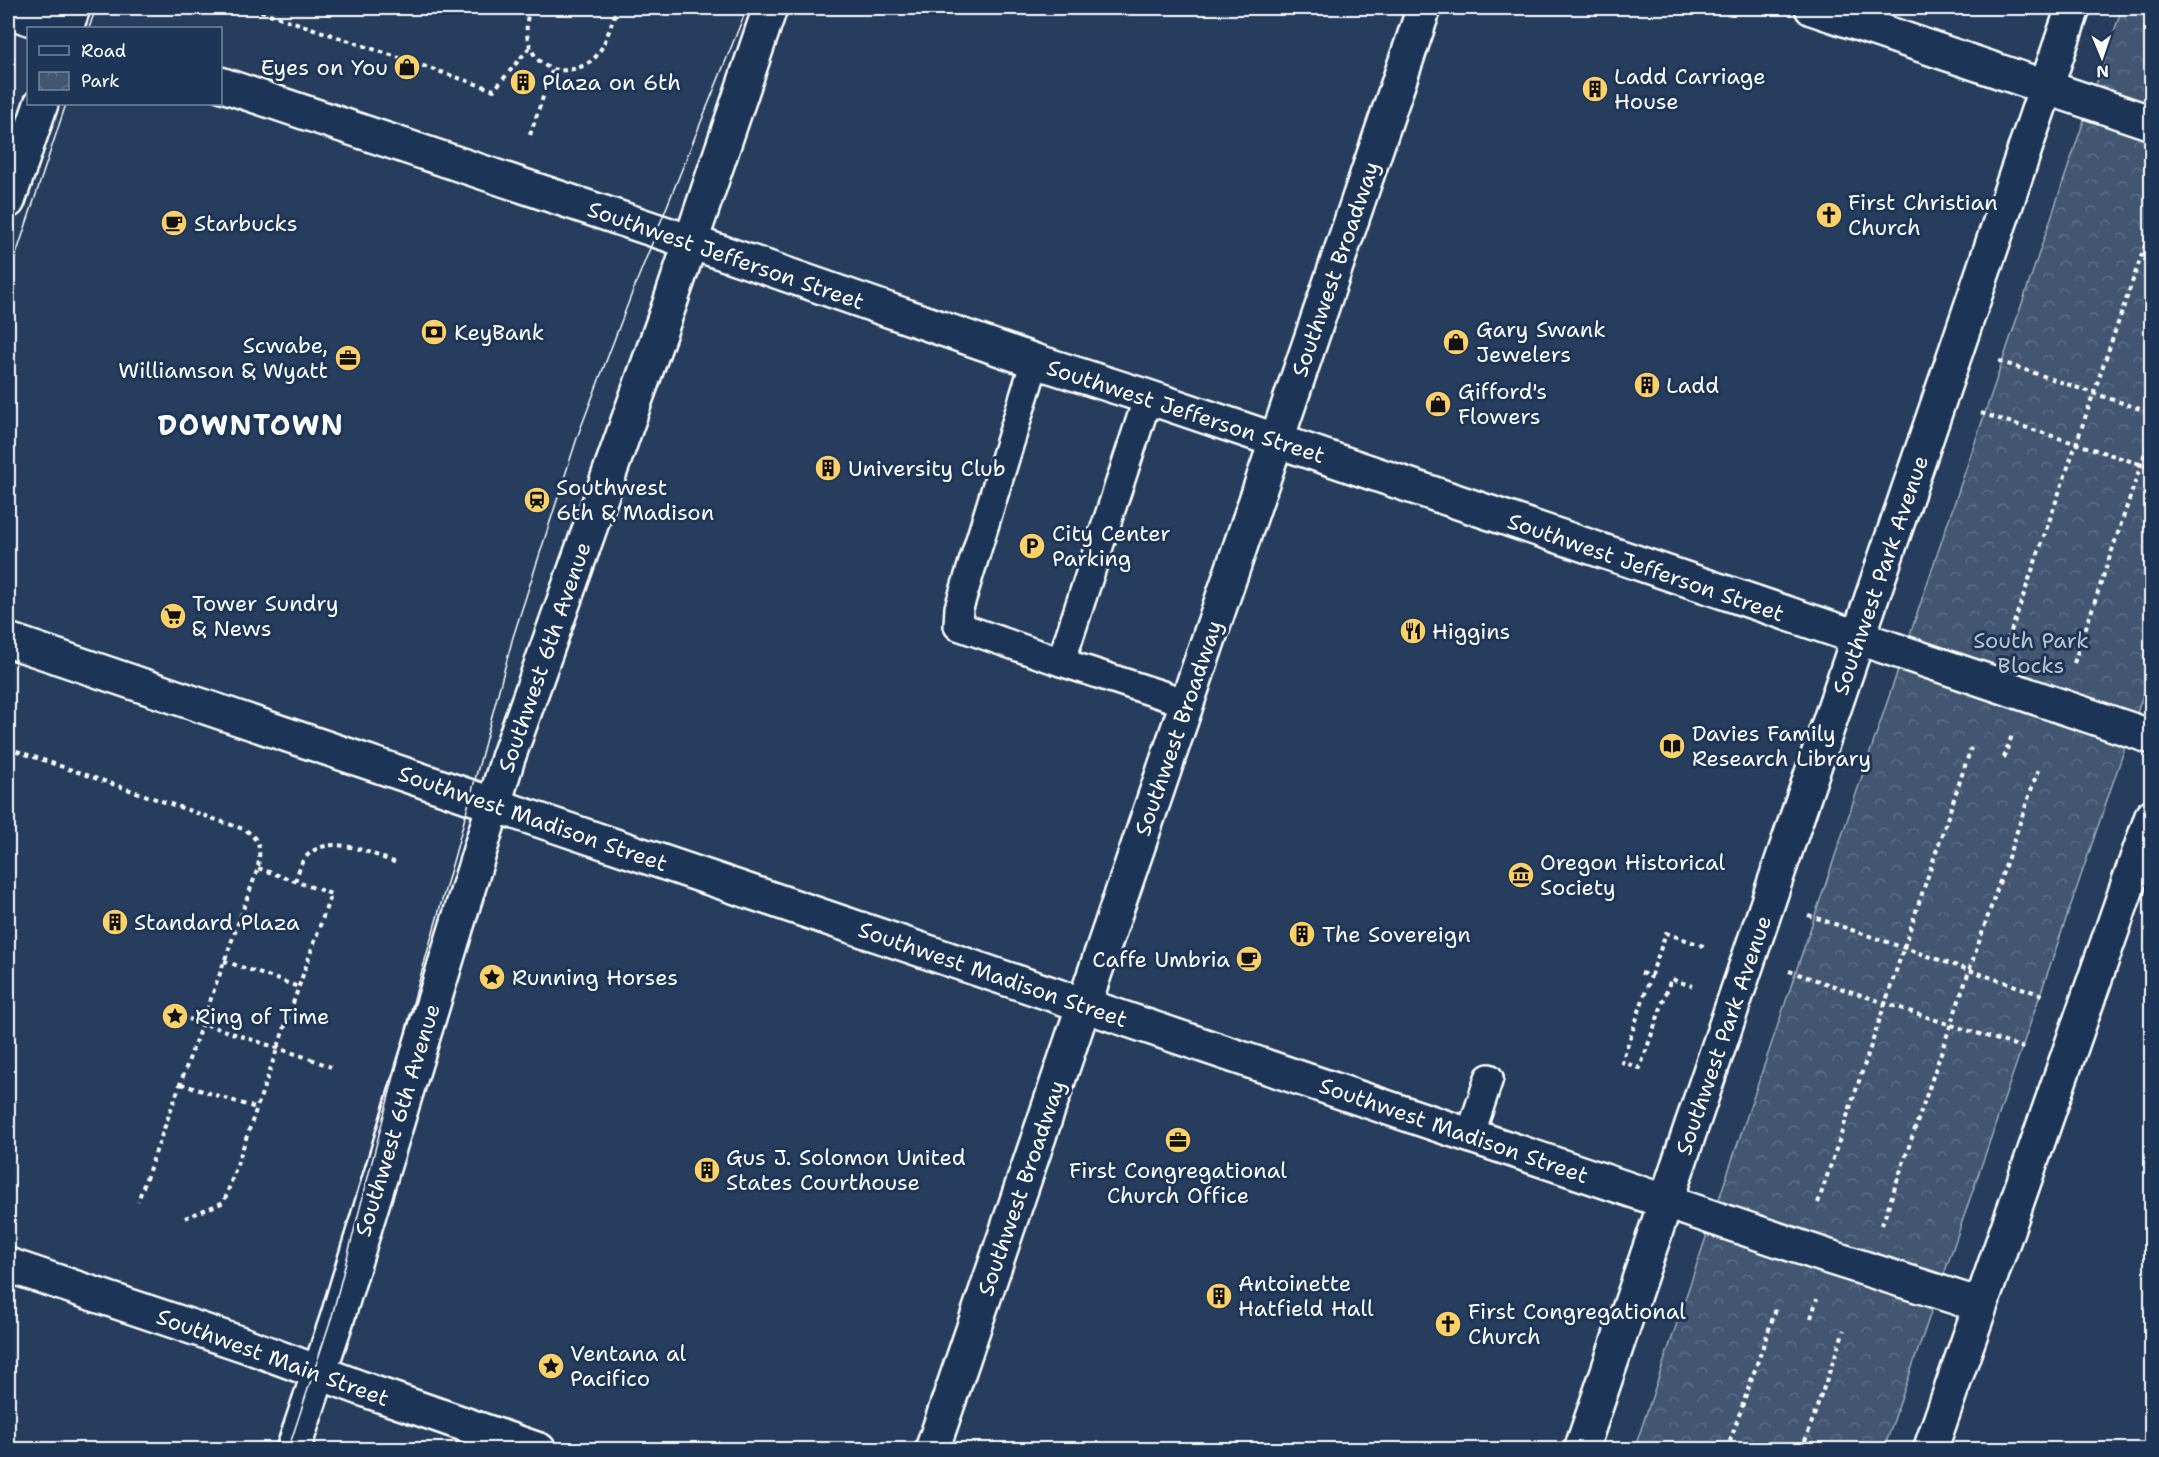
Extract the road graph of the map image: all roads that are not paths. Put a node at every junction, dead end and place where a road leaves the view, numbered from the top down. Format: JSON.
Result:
{"nodes":[{"id":1,"x":73,"y":8,"type":"edge"},
{"id":2,"x":770,"y":8,"type":"edge"},
{"id":3,"x":1424,"y":8,"type":"edge"},
{"id":4,"x":1812,"y":8,"type":"edge"},
{"id":5,"x":2073,"y":8,"type":"edge"},
{"id":6,"x":8,"y":11,"type":"edge"},
{"id":7,"x":56,"y":27,"type":"edge"},
{"id":8,"x":66,"y":27,"type":"edge"},
{"id":9,"x":222,"y":85,"type":"edge"},
{"id":10,"x":2047,"y":87,"type":"junction"},
{"id":11,"x":41,"y":105,"type":"edge"},
{"id":12,"x":2151,"y":123,"type":"edge"},
{"id":13,"x":8,"y":201,"type":"edge"},
{"id":14,"x":690,"y":242,"type":"junction"},
{"id":15,"x":1035,"y":361,"type":"junction"},
{"id":16,"x":1148,"y":397,"type":"junction"},
{"id":17,"x":1276,"y":441,"type":"junction"},
{"id":18,"x":1858,"y":638,"type":"junction"},
{"id":19,"x":8,"y":640,"type":"edge"},
{"id":20,"x":1061,"y":662,"type":"junction"},
{"id":21,"x":1187,"y":703,"type":"junction"},
{"id":22,"x":2151,"y":737,"type":"edge"},
{"id":23,"x":493,"y":805,"type":"junction"},
{"id":24,"x":2151,"y":816,"type":"edge"},
{"id":25,"x":1084,"y":1005,"type":"junction"},
{"id":26,"x":1489,"y":1078,"type":"dead end"},
{"id":27,"x":1470,"y":1136,"type":"junction"},
{"id":28,"x":1666,"y":1202,"type":"junction"},
{"id":29,"x":8,"y":1265,"type":"edge"},
{"id":30,"x":1980,"y":1305,"type":"junction"},
{"id":31,"x":319,"y":1373,"type":"junction"},
{"id":32,"x":293,"y":1449,"type":"edge"},
{"id":33,"x":539,"y":1449,"type":"edge"},
{"id":34,"x":932,"y":1449,"type":"edge"},
{"id":35,"x":1581,"y":1449,"type":"edge"},
{"id":36,"x":1930,"y":1449,"type":"edge"}],
"edges":[{"from":1,"to":8,"type":"street"},
{"from":2,"to":14,"type":"street","name":"Southwest 6th Avenue"},
{"from":3,"to":17,"type":"street","name":"Southwest Broadway"},
{"from":4,"to":10,"type":"street"},
{"from":5,"to":10,"type":"street","name":"Southwest Park Avenue"},
{"from":6,"to":7,"type":"street"},
{"from":9,"to":14,"type":"street","name":"Southwest Jefferson Street"},
{"from":10,"to":12,"type":"street"},
{"from":10,"to":18,"type":"street","name":"Southwest Park Avenue"},
{"from":11,"to":13,"type":"street"},
{"from":14,"to":15,"type":"street","name":"Southwest Jefferson Street"},
{"from":14,"to":23,"type":"street","name":"Southwest 6th Avenue"},
{"from":15,"to":16,"type":"street","name":"Southwest Jefferson Street"},
{"from":15,"to":20,"type":"lane"},
{"from":16,"to":17,"type":"street","name":"Southwest Jefferson Street"},
{"from":16,"to":20,"type":"lane"},
{"from":17,"to":18,"type":"street","name":"Southwest Jefferson Street"},
{"from":17,"to":21,"type":"street","name":"Southwest Broadway"},
{"from":18,"to":22,"type":"street","name":"Southwest Jefferson Street"},
{"from":18,"to":28,"type":"street","name":"Southwest Park Avenue"},
{"from":19,"to":23,"type":"street","name":"Southwest Madison Street"},
{"from":20,"to":21,"type":"lane"},
{"from":21,"to":25,"type":"street","name":"Southwest Broadway"},
{"from":23,"to":25,"type":"street","name":"Southwest Madison Street"},
{"from":23,"to":31,"type":"street","name":"Southwest 6th Avenue"},
{"from":24,"to":30,"type":"street"},
{"from":25,"to":27,"type":"street","name":"Southwest Madison Street"},
{"from":25,"to":34,"type":"street","name":"Southwest Broadway"},
{"from":26,"to":27,"type":"lane"},
{"from":27,"to":28,"type":"street","name":"Southwest Madison Street"},
{"from":28,"to":30,"type":"street","name":"Southwest Madison Street"},
{"from":28,"to":35,"type":"street","name":"Southwest Park Avenue"},
{"from":29,"to":31,"type":"street","name":"Southwest Main Street"},
{"from":30,"to":36,"type":"street"},
{"from":31,"to":32,"type":"street","name":"Southwest 6th Avenue"},
{"from":31,"to":33,"type":"street","name":"Southwest Main Street"}]}
